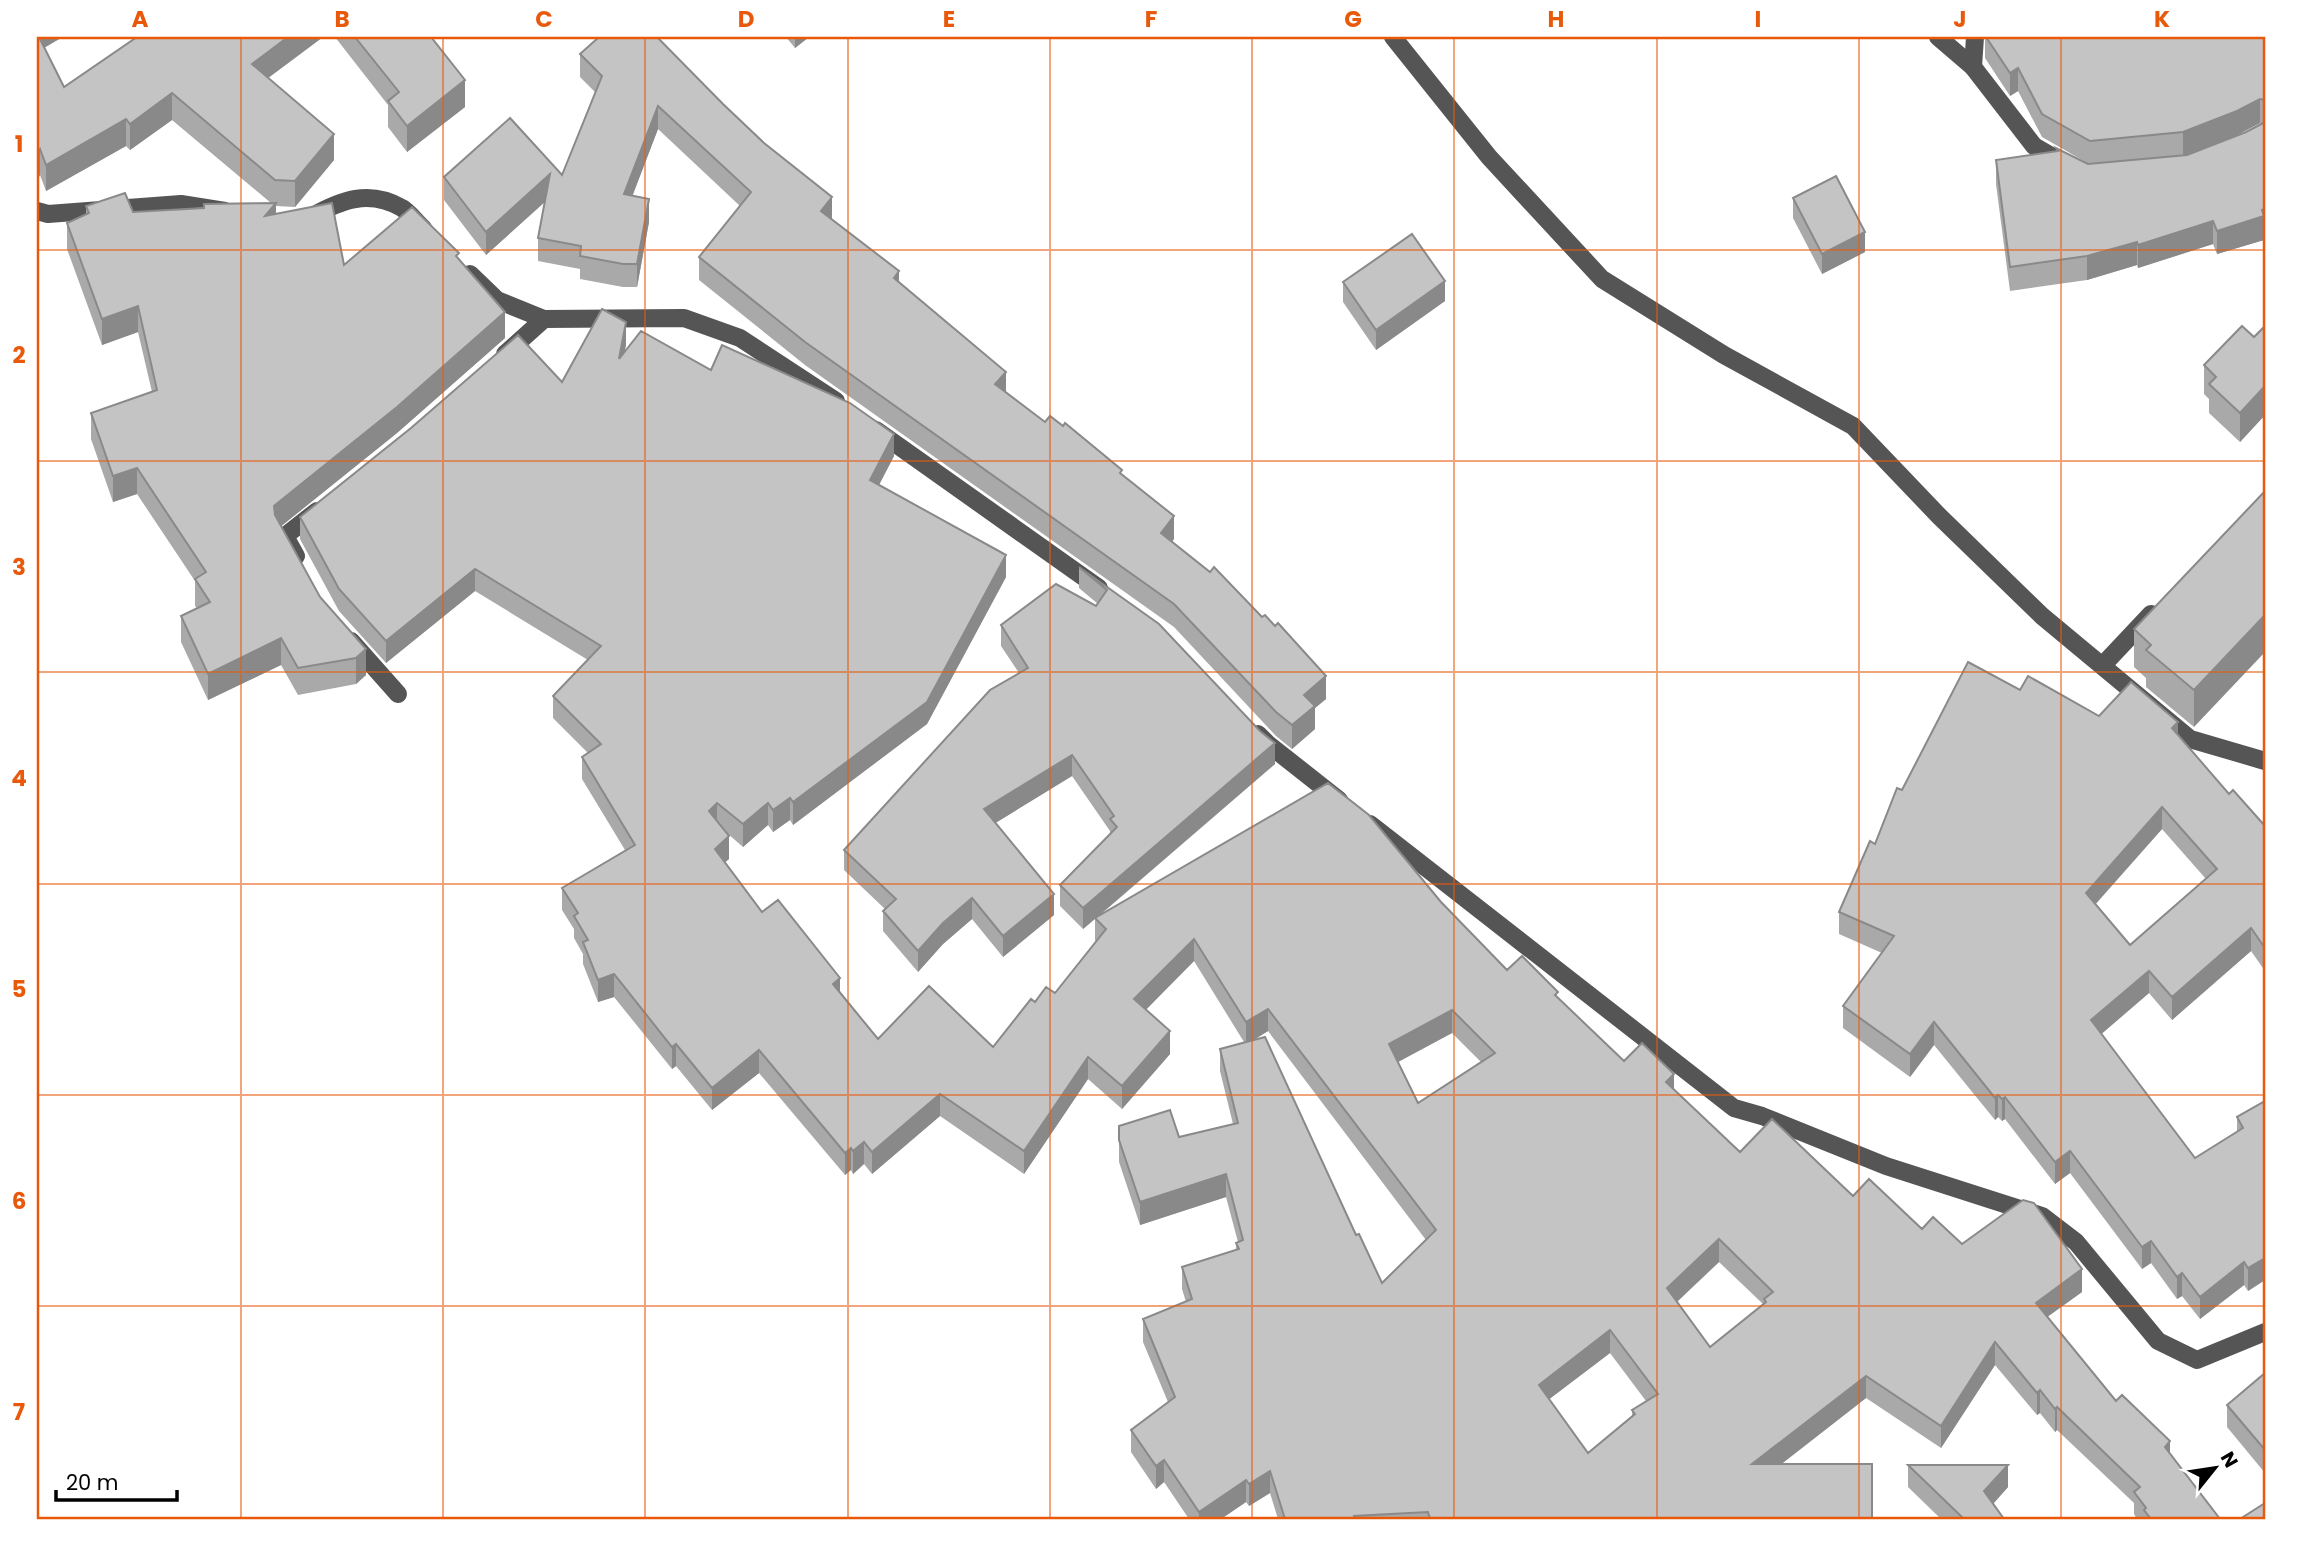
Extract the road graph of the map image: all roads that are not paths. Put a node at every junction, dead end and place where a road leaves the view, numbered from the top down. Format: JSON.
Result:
{"nodes":[{"id":1,"x":1393,"y":37,"type":"edge"},
{"id":2,"x":1938,"y":37,"type":"edge"},
{"id":3,"x":1975,"y":37,"type":"edge"},
{"id":4,"x":1973,"y":67,"type":"junction"},
{"id":5,"x":2077,"y":170,"type":"edge"},
{"id":6,"x":37,"y":211,"type":"edge"},
{"id":7,"x":236,"y":212,"type":"edge"},
{"id":8,"x":296,"y":219,"type":"edge"},
{"id":9,"x":434,"y":239,"type":"edge"},
{"id":10,"x":461,"y":265,"type":"edge"},
{"id":11,"x":544,"y":320,"type":"junction"},
{"id":12,"x":494,"y":363,"type":"edge"},
{"id":13,"x":328,"y":502,"type":"edge"},
{"id":14,"x":304,"y":571,"type":"edge"},
{"id":15,"x":1110,"y":596,"type":"edge"},
{"id":16,"x":2160,"y":604,"type":"edge"},
{"id":17,"x":338,"y":627,"type":"edge"},
{"id":18,"x":2103,"y":665,"type":"junction"},
{"id":19,"x":398,"y":694,"type":"dead end"},
{"id":20,"x":1249,"y":724,"type":"edge"},
{"id":21,"x":2265,"y":761,"type":"edge"},
{"id":22,"x":2265,"y":1332,"type":"edge"}],
"edges":[{"from":1,"to":18,"type":"street"},
{"from":2,"to":4,"type":"street"},
{"from":3,"to":4,"type":"street"},
{"from":4,"to":5,"type":"street"},
{"from":6,"to":7,"type":"street"},
{"from":8,"to":9,"type":"street"},
{"from":10,"to":11,"type":"street"},
{"from":11,"to":12,"type":"street"},
{"from":11,"to":15,"type":"street"},
{"from":13,"to":14,"type":"street"},
{"from":16,"to":18,"type":"street"},
{"from":17,"to":19,"type":"street"},
{"from":18,"to":21,"type":"street"},
{"from":20,"to":22,"type":"street"}]}
